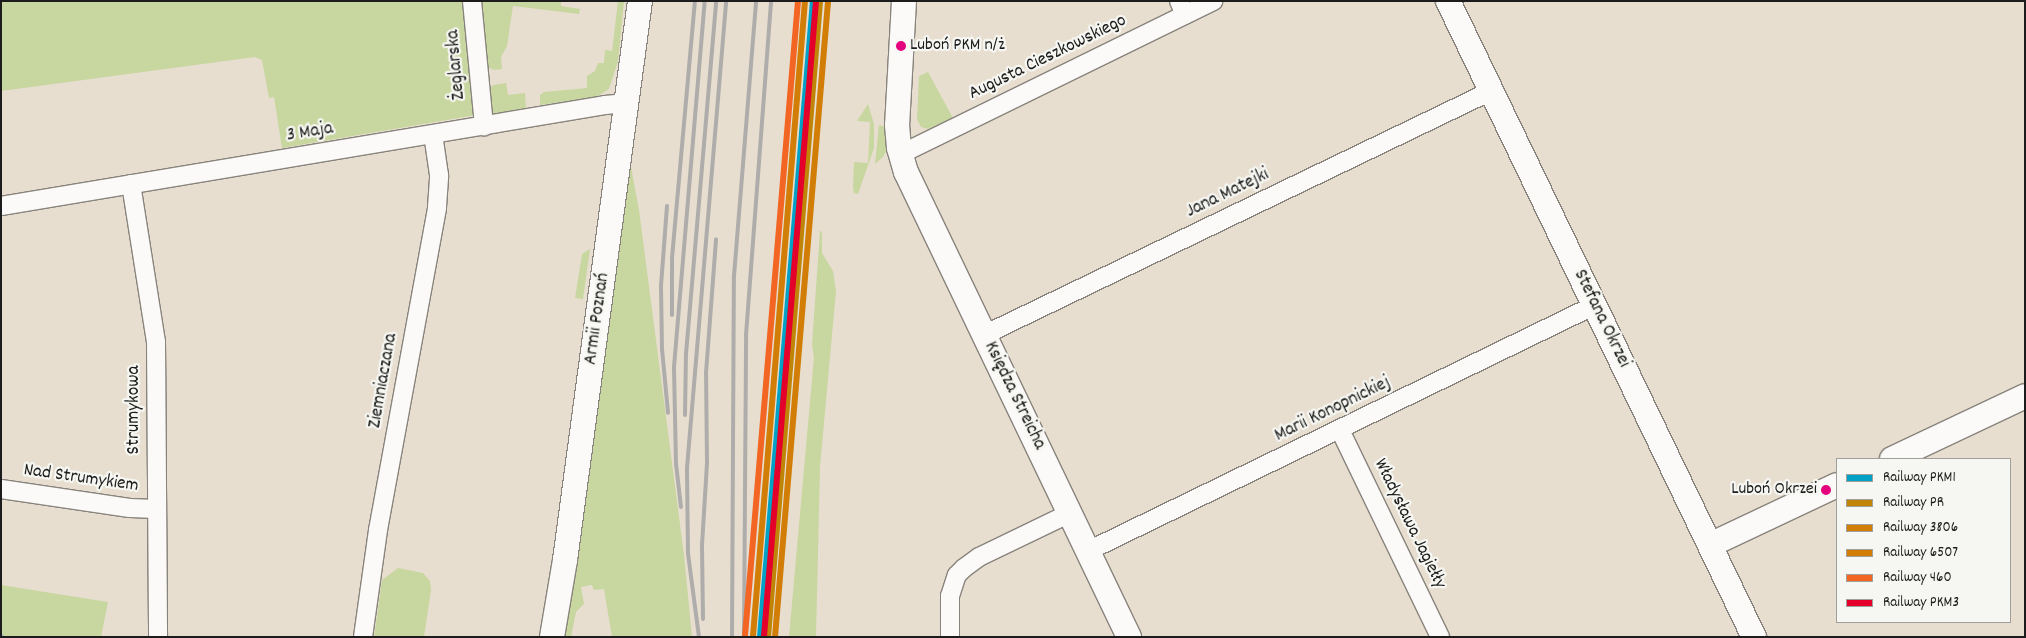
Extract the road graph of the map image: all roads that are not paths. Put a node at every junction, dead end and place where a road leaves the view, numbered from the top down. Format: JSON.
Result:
{"nodes":[{"id":1,"x":472,"y":1,"type":"edge"},
{"id":2,"x":640,"y":1,"type":"edge"},
{"id":3,"x":904,"y":1,"type":"edge"},
{"id":4,"x":1214,"y":1,"type":"edge"},
{"id":5,"x":1448,"y":1,"type":"edge"},
{"id":6,"x":1182,"y":8,"type":"edge"},
{"id":7,"x":1491,"y":91,"type":"junction"},
{"id":8,"x":627,"y":103,"type":"junction"},
{"id":9,"x":484,"y":126,"type":"junction"},
{"id":10,"x":433,"y":134,"type":"junction"},
{"id":11,"x":901,"y":154,"type":"junction"},
{"id":12,"x":131,"y":184,"type":"junction"},
{"id":13,"x":1,"y":206,"type":"edge"},
{"id":14,"x":1595,"y":305,"type":"junction"},
{"id":15,"x":984,"y":335,"type":"junction"},
{"id":16,"x":2025,"y":396,"type":"edge"},
{"id":17,"x":1340,"y":430,"type":"junction"},
{"id":18,"x":1894,"y":458,"type":"edge"},
{"id":19,"x":1836,"y":485,"type":"edge"},
{"id":20,"x":1,"y":489,"type":"edge"},
{"id":21,"x":156,"y":509,"type":"junction"},
{"id":22,"x":1070,"y":513,"type":"junction"},
{"id":23,"x":1710,"y":545,"type":"junction"},
{"id":24,"x":1088,"y":551,"type":"junction"},
{"id":25,"x":158,"y":637,"type":"edge"},
{"id":26,"x":363,"y":637,"type":"edge"},
{"id":27,"x":552,"y":637,"type":"edge"},
{"id":28,"x":950,"y":637,"type":"edge"},
{"id":29,"x":1129,"y":637,"type":"edge"},
{"id":30,"x":1440,"y":637,"type":"edge"},
{"id":31,"x":1754,"y":637,"type":"edge"}],
"edges":[{"from":1,"to":9,"type":"street","name":"Żeglarska"},
{"from":2,"to":8,"type":"street","name":"Armii Poznań"},
{"from":3,"to":11,"type":"street","name":"Księdza Streicha"},
{"from":4,"to":6,"type":"street","name":"Augusta Cieszkowskiego"},
{"from":5,"to":7,"type":"street","name":"Stefana Okrzei"},
{"from":6,"to":11,"type":"street","name":"Augusta Cieszkowskiego"},
{"from":7,"to":14,"type":"street","name":"Stefana Okrzei"},
{"from":7,"to":15,"type":"street","name":"Jana Matejki"},
{"from":8,"to":9,"type":"street","name":"3 Maja"},
{"from":8,"to":27,"type":"street","name":"Armii Poznań"},
{"from":9,"to":10,"type":"street","name":"3 Maja"},
{"from":10,"to":12,"type":"street","name":"3 Maja"},
{"from":10,"to":26,"type":"street","name":"Ziemniaczana"},
{"from":11,"to":15,"type":"street","name":"Księdza Streicha"},
{"from":12,"to":13,"type":"street","name":"3 Maja"},
{"from":12,"to":21,"type":"street","name":"Strumykowa"},
{"from":14,"to":17,"type":"street","name":"Marii Konopnickiej"},
{"from":14,"to":23,"type":"street","name":"Stefana Okrzei"},
{"from":15,"to":22,"type":"street","name":"Księdza Streicha"},
{"from":16,"to":18,"type":"street"},
{"from":17,"to":24,"type":"street","name":"Marii Konopnickiej"},
{"from":17,"to":30,"type":"street","name":"Władysława Jagiełły"},
{"from":19,"to":23,"type":"street"},
{"from":20,"to":21,"type":"street","name":"Nad Strumykiem"},
{"from":21,"to":25,"type":"street","name":"Strumykowa"},
{"from":22,"to":24,"type":"street","name":"Księdza Streicha"},
{"from":22,"to":28,"type":"street"},
{"from":23,"to":31,"type":"street","name":"Stefana Okrzei"},
{"from":24,"to":29,"type":"street","name":"Księdza Streicha"}]}
